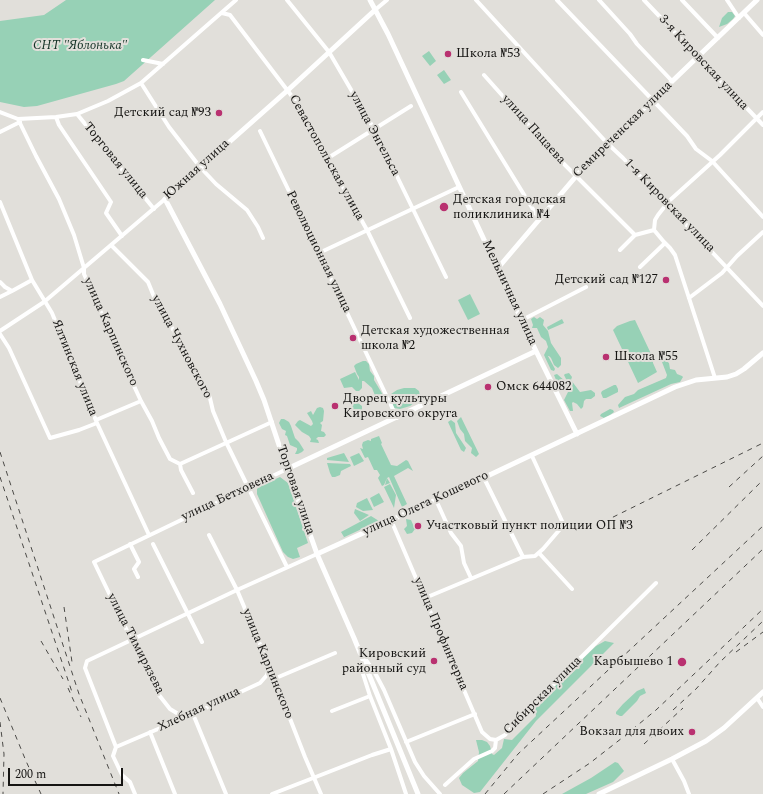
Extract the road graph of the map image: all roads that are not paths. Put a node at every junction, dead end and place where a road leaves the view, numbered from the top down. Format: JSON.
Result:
{"nodes":[{"id":1,"x":236,"y":0,"type":"edge"},
{"id":2,"x":287,"y":0,"type":"edge"},
{"id":3,"x":370,"y":0,"type":"edge"},
{"id":4,"x":388,"y":0,"type":"edge"},
{"id":5,"x":476,"y":0,"type":"edge"},
{"id":6,"x":557,"y":0,"type":"edge"},
{"id":7,"x":599,"y":0,"type":"edge"},
{"id":8,"x":644,"y":0,"type":"edge"},
{"id":9,"x":682,"y":0,"type":"edge"},
{"id":10,"x":728,"y":0,"type":"edge"},
{"id":11,"x":757,"y":0,"type":"edge"},
{"id":12,"x":375,"y":10,"type":"junction"},
{"id":13,"x":222,"y":13,"type":"junction"},
{"id":14,"x":744,"y":13,"type":"junction"},
{"id":15,"x":739,"y":18,"type":"junction"},
{"id":16,"x":763,"y":35,"type":"edge"},
{"id":17,"x":718,"y":38,"type":"junction"},
{"id":18,"x":329,"y":52,"type":"junction"},
{"id":19,"x":698,"y":57,"type":"junction"},
{"id":20,"x":143,"y":60,"type":"dead end"},
{"id":21,"x":163,"y":64,"type":"junction"},
{"id":22,"x":484,"y":75,"type":"dead end"},
{"id":23,"x":672,"y":81,"type":"junction"},
{"id":24,"x":141,"y":83,"type":"junction"},
{"id":25,"x":288,"y":90,"type":"junction"},
{"id":26,"x":461,"y":92,"type":"dead end"},
{"id":27,"x":652,"y":100,"type":"junction"},
{"id":28,"x":411,"y":106,"type":"dead end"},
{"id":29,"x":0,"y":112,"type":"edge"},
{"id":30,"x":763,"y":112,"type":"edge"},
{"id":31,"x":77,"y":114,"type":"junction"},
{"id":32,"x":56,"y":117,"type":"junction"},
{"id":33,"x":756,"y":119,"type":"junction"},
{"id":34,"x":19,"y":121,"type":"junction"},
{"id":35,"x":763,"y":125,"type":"edge"},
{"id":36,"x":374,"y":129,"type":"junction"},
{"id":37,"x":260,"y":131,"type":"dead end"},
{"id":38,"x":0,"y":132,"type":"edge"},
{"id":39,"x":607,"y":142,"type":"junction"},
{"id":40,"x":328,"y":158,"type":"junction"},
{"id":41,"x":712,"y":162,"type":"junction"},
{"id":42,"x":200,"y":167,"type":"junction"},
{"id":43,"x":575,"y":176,"type":"junction"},
{"id":44,"x":459,"y":187,"type":"junction"},
{"id":45,"x":165,"y":199,"type":"junction"},
{"id":46,"x":0,"y":202,"type":"edge"},
{"id":47,"x":666,"y":204,"type":"junction"},
{"id":48,"x":154,"y":209,"type":"junction"},
{"id":49,"x":412,"y":209,"type":"junction"},
{"id":50,"x":763,"y":216,"type":"edge"},
{"id":51,"x":539,"y":219,"type":"junction"},
{"id":52,"x":367,"y":230,"type":"junction"},
{"id":53,"x":654,"y":230,"type":"junction"},
{"id":54,"x":763,"y":232,"type":"edge"},
{"id":55,"x":635,"y":235,"type":"junction"},
{"id":56,"x":122,"y":236,"type":"junction"},
{"id":57,"x":263,"y":238,"type":"dead end"},
{"id":58,"x":665,"y":243,"type":"junction"},
{"id":59,"x":111,"y":245,"type":"junction"},
{"id":60,"x":620,"y":250,"type":"dead end"},
{"id":61,"x":319,"y":253,"type":"junction"},
{"id":62,"x":640,"y":267,"type":"dead end"},
{"id":63,"x":727,"y":267,"type":"junction"},
{"id":64,"x":84,"y":268,"type":"junction"},
{"id":65,"x":498,"y":268,"type":"junction"},
{"id":66,"x":446,"y":277,"type":"dead end"},
{"id":67,"x":32,"y":280,"type":"junction"},
{"id":68,"x":0,"y":282,"type":"edge"},
{"id":69,"x":586,"y":288,"type":"dead end"},
{"id":70,"x":12,"y":291,"type":"junction"},
{"id":71,"x":0,"y":297,"type":"edge"},
{"id":72,"x":689,"y":298,"type":"junction"},
{"id":73,"x":44,"y":302,"type":"junction"},
{"id":74,"x":763,"y":306,"type":"edge"},
{"id":75,"x":410,"y":318,"type":"dead end"},
{"id":76,"x":522,"y":320,"type":"junction"},
{"id":77,"x":0,"y":331,"type":"edge"},
{"id":78,"x":0,"y":334,"type":"edge"},
{"id":79,"x":536,"y":351,"type":"junction"},
{"id":80,"x":763,"y":353,"type":"edge"},
{"id":81,"x":715,"y":378,"type":"junction"},
{"id":82,"x":141,"y":401,"type":"junction"},
{"id":83,"x":397,"y":418,"type":"junction"},
{"id":84,"x":96,"y":421,"type":"junction"},
{"id":85,"x":272,"y":422,"type":"junction"},
{"id":86,"x":577,"y":434,"type":"junction"},
{"id":87,"x":226,"y":442,"type":"junction"},
{"id":88,"x":532,"y":456,"type":"junction"},
{"id":89,"x":180,"y":464,"type":"junction"},
{"id":90,"x":287,"y":470,"type":"junction"},
{"id":91,"x":484,"y":478,"type":"junction"},
{"id":92,"x":248,"y":488,"type":"junction"},
{"id":93,"x":193,"y":494,"type":"dead end"},
{"id":94,"x":436,"y":500,"type":"junction"},
{"id":95,"x":391,"y":520,"type":"junction"},
{"id":96,"x":149,"y":535,"type":"junction"},
{"id":97,"x":209,"y":535,"type":"dead end"},
{"id":98,"x":130,"y":544,"type":"junction"},
{"id":99,"x":153,"y":544,"type":"dead end"},
{"id":100,"x":539,"y":553,"type":"junction"},
{"id":101,"x":317,"y":554,"type":"junction"},
{"id":102,"x":522,"y":557,"type":"junction"},
{"id":103,"x":94,"y":562,"type":"joint"},
{"id":104,"x":287,"y":567,"type":"junction"},
{"id":105,"x":138,"y":577,"type":"dead end"},
{"id":106,"x":471,"y":578,"type":"junction"},
{"id":107,"x":656,"y":582,"type":"dead end"},
{"id":108,"x":237,"y":590,"type":"junction"},
{"id":109,"x":572,"y":590,"type":"dead end"},
{"id":110,"x":425,"y":598,"type":"junction"},
{"id":111,"x":188,"y":614,"type":"junction"},
{"id":112,"x":132,"y":640,"type":"junction"},
{"id":113,"x":202,"y":642,"type":"dead end"},
{"id":114,"x":356,"y":643,"type":"junction"},
{"id":115,"x":335,"y":653,"type":"dead end"},
{"id":116,"x":362,"y":660,"type":"junction"},
{"id":117,"x":268,"y":663,"type":"junction"},
{"id":118,"x":276,"y":678,"type":"junction"},
{"id":119,"x":763,"y":692,"type":"edge"},
{"id":120,"x":370,"y":696,"type":"junction"},
{"id":121,"x":757,"y":698,"type":"junction"},
{"id":122,"x":763,"y":707,"type":"edge"},
{"id":123,"x":332,"y":711,"type":"dead end"},
{"id":124,"x":193,"y":714,"type":"junction"},
{"id":125,"x":474,"y":714,"type":"junction"},
{"id":126,"x":186,"y":716,"type":"junction"},
{"id":127,"x":150,"y":732,"type":"junction"},
{"id":128,"x":496,"y":740,"type":"junction"},
{"id":129,"x":406,"y":742,"type":"junction"},
{"id":130,"x":116,"y":747,"type":"junction"},
{"id":131,"x":391,"y":749,"type":"junction"},
{"id":132,"x":672,"y":759,"type":"junction"},
{"id":133,"x":314,"y":777,"type":"junction"},
{"id":134,"x":445,"y":785,"type":"dead end"},
{"id":135,"x":135,"y":794,"type":"edge"},
{"id":136,"x":175,"y":794,"type":"edge"},
{"id":137,"x":226,"y":794,"type":"edge"},
{"id":138,"x":272,"y":794,"type":"edge"},
{"id":139,"x":321,"y":794,"type":"edge"},
{"id":140,"x":406,"y":794,"type":"edge"},
{"id":141,"x":418,"y":794,"type":"edge"},
{"id":142,"x":440,"y":794,"type":"edge"},
{"id":143,"x":599,"y":794,"type":"edge"},
{"id":144,"x":689,"y":794,"type":"edge"}],
"edges":[{"from":1,"to":13,"type":"street"},
{"from":2,"to":18,"type":"street","name":"улица Энгельса"},
{"from":3,"to":12,"type":"main road","name":"Мельничная улица"},
{"from":4,"to":12,"type":"street","name":"Южная улица"},
{"from":5,"to":39,"type":"street","name":"1-я Кировская улица"},
{"from":6,"to":27,"type":"street"},
{"from":7,"to":23,"type":"street"},
{"from":8,"to":19,"type":"street","name":"3-я Кировская улица"},
{"from":9,"to":17,"type":"street"},
{"from":10,"to":15,"type":"street"},
{"from":11,"to":14,"type":"main road","name":"Семиреченская улица"},
{"from":12,"to":18,"type":"main road","name":"Южная улица"},
{"from":12,"to":44,"type":"main road","name":"Мельничная улица"},
{"from":13,"to":21,"type":"street"},
{"from":13,"to":25,"type":"street","name":"Севастопольская улица"},
{"from":14,"to":15,"type":"main road","name":"Семиреченская улица"},
{"from":14,"to":16,"type":"street"},
{"from":15,"to":17,"type":"main road","name":"Семиреченская улица"},
{"from":17,"to":19,"type":"main road","name":"Семиреченская улица"},
{"from":18,"to":25,"type":"main road","name":"Южная улица"},
{"from":18,"to":36,"type":"street","name":"улица Энгельса"},
{"from":19,"to":23,"type":"main road","name":"Семиреченская улица"},
{"from":19,"to":33,"type":"street","name":"3-я Кировская улица"},
{"from":20,"to":21,"type":"street"},
{"from":21,"to":24,"type":"street"},
{"from":22,"to":43,"type":"street","name":"улица Пацаева"},
{"from":23,"to":27,"type":"main road","name":"Семиреченская улица"},
{"from":24,"to":31,"type":"street"},
{"from":24,"to":42,"type":"street"},
{"from":25,"to":40,"type":"street","name":"Севастопольская улица"},
{"from":25,"to":42,"type":"main road","name":"Южная улица"},
{"from":26,"to":51,"type":"street"},
{"from":27,"to":39,"type":"main road","name":"Семиреченская улица"},
{"from":27,"to":41,"type":"street"},
{"from":28,"to":36,"type":"street"},
{"from":29,"to":34,"type":"street"},
{"from":30,"to":33,"type":"street"},
{"from":31,"to":32,"type":"street"},
{"from":31,"to":48,"type":"street","name":"Торговая улица"},
{"from":32,"to":34,"type":"street"},
{"from":32,"to":56,"type":"street"},
{"from":33,"to":35,"type":"street","name":"3-я Кировская улица"},
{"from":33,"to":41,"type":"street"},
{"from":34,"to":38,"type":"street"},
{"from":34,"to":64,"type":"street","name":"улица Карпинского"},
{"from":36,"to":40,"type":"street"},
{"from":36,"to":49,"type":"street","name":"улица Энгельса"},
{"from":37,"to":61,"type":"street","name":"Революционная улица"},
{"from":39,"to":43,"type":"main road","name":"Семиреченская улица"},
{"from":39,"to":47,"type":"street","name":"1-я Кировская улица"},
{"from":40,"to":52,"type":"street","name":"Севастопольская улица"},
{"from":41,"to":47,"type":"street"},
{"from":41,"to":50,"type":"street"},
{"from":42,"to":45,"type":"main road","name":"Южная улица"},
{"from":42,"to":57,"type":"street"},
{"from":43,"to":51,"type":"main road","name":"Семиреченская улица"},
{"from":43,"to":55,"type":"street","name":"улица Пацаева"},
{"from":44,"to":49,"type":"street"},
{"from":44,"to":65,"type":"main road","name":"Мельничная улица"},
{"from":45,"to":48,"type":"street","name":"Южная улица"},
{"from":45,"to":85,"type":"main road","name":"Торговая улица"},
{"from":46,"to":67,"type":"street","name":"Ялтинская улица"},
{"from":47,"to":53,"type":"street"},
{"from":47,"to":63,"type":"street","name":"1-я Кировская улица"},
{"from":48,"to":56,"type":"street","name":"Южная улица"},
{"from":49,"to":52,"type":"street"},
{"from":49,"to":66,"type":"street","name":"улица Энгельса"},
{"from":51,"to":65,"type":"main road","name":"Семиреченская улица"},
{"from":52,"to":61,"type":"street"},
{"from":52,"to":75,"type":"street","name":"Севастопольская улица"},
{"from":53,"to":55,"type":"street"},
{"from":53,"to":58,"type":"street"},
{"from":54,"to":63,"type":"street"},
{"from":55,"to":60,"type":"street"},
{"from":56,"to":59,"type":"street","name":"Южная улица"},
{"from":58,"to":62,"type":"street"},
{"from":58,"to":72,"type":"street"},
{"from":59,"to":64,"type":"street","name":"Южная улица"},
{"from":59,"to":87,"type":"street","name":"улица Чухновского"},
{"from":61,"to":83,"type":"street","name":"Революционная улица"},
{"from":63,"to":72,"type":"street"},
{"from":63,"to":74,"type":"street","name":"1-я Кировская улица"},
{"from":64,"to":73,"type":"street","name":"Южная улица"},
{"from":64,"to":82,"type":"street","name":"улица Карпинского"},
{"from":65,"to":76,"type":"main road","name":"Мельничная улица"},
{"from":67,"to":70,"type":"street"},
{"from":67,"to":73,"type":"street","name":"Ялтинская улица"},
{"from":68,"to":70,"type":"street"},
{"from":69,"to":76,"type":"street"},
{"from":70,"to":71,"type":"street"},
{"from":72,"to":81,"type":"street"},
{"from":73,"to":77,"type":"street","name":"Южная улица"},
{"from":73,"to":84,"type":"street","name":"Ялтинская улица"},
{"from":76,"to":79,"type":"main road","name":"Мельничная улица"},
{"from":78,"to":84,"type":"street"},
{"from":79,"to":83,"type":"main road","name":"улица Бетховена"},
{"from":79,"to":86,"type":"main road","name":"Мельничная улица"},
{"from":80,"to":81,"type":"main road","name":"улица Олега Кошевого"},
{"from":81,"to":86,"type":"main road","name":"улица Олега Кошевого"},
{"from":82,"to":84,"type":"street"},
{"from":82,"to":89,"type":"street","name":"улица Карпинского"},
{"from":83,"to":90,"type":"main road","name":"улица Бетховена"},
{"from":84,"to":96,"type":"street","name":"Ялтинская улица"},
{"from":85,"to":87,"type":"street"},
{"from":85,"to":90,"type":"main road","name":"Торговая улица"},
{"from":86,"to":88,"type":"main road","name":"улица Олега Кошевого"},
{"from":87,"to":89,"type":"street"},
{"from":87,"to":92,"type":"street","name":"улица Чухновского"},
{"from":88,"to":91,"type":"main road","name":"улица Олега Кошевого"},
{"from":88,"to":100,"type":"street"},
{"from":89,"to":93,"type":"street","name":"улица Карпинского"},
{"from":90,"to":92,"type":"street","name":"улица Бетховена"},
{"from":90,"to":101,"type":"main road","name":"Торговая улица"},
{"from":91,"to":94,"type":"main road","name":"улица Олега Кошевого"},
{"from":91,"to":102,"type":"street"},
{"from":92,"to":96,"type":"street","name":"улица Бетховена"},
{"from":92,"to":104,"type":"street","name":"улица Чухновского"},
{"from":94,"to":95,"type":"main road","name":"улица Олега Кошевого"},
{"from":94,"to":106,"type":"street"},
{"from":95,"to":101,"type":"main road","name":"улица Олега Кошевого"},
{"from":95,"to":110,"type":"street","name":"улица Профинтерна"},
{"from":96,"to":98,"type":"street","name":"улица Бетховена"},
{"from":97,"to":108,"type":"street","name":"улица Карпинского"},
{"from":98,"to":103,"type":"street","name":"улица Бетховена"},
{"from":98,"to":105,"type":"street"},
{"from":99,"to":111,"type":"street"},
{"from":100,"to":102,"type":"street"},
{"from":100,"to":109,"type":"street"},
{"from":101,"to":104,"type":"street","name":"улица Олега Кошевого"},
{"from":101,"to":114,"type":"main road","name":"Торговая улица"},
{"from":102,"to":106,"type":"street"},
{"from":103,"to":112,"type":"street","name":"улица Тимирязева"},
{"from":104,"to":108,"type":"street","name":"улица Олега Кошевого"},
{"from":106,"to":110,"type":"street"},
{"from":107,"to":128,"type":"street","name":"Сибирская улица"},
{"from":108,"to":111,"type":"street","name":"улица Олега Кошевого"},
{"from":108,"to":117,"type":"street","name":"улица Карпинского"},
{"from":110,"to":125,"type":"street","name":"улица Профинтерна"},
{"from":111,"to":112,"type":"street","name":"улица Олега Кошевого"},
{"from":111,"to":113,"type":"street"},
{"from":112,"to":126,"type":"street","name":"улица Тимирязева"},
{"from":112,"to":130,"type":"street","name":"улица Олега Кошевого"},
{"from":114,"to":116,"type":"main road","name":"Торговая улица"},
{"from":114,"to":129,"type":"street"},
{"from":115,"to":118,"type":"street"},
{"from":116,"to":120,"type":"street"},
{"from":116,"to":141,"type":"main road","name":"Торговая улица"},
{"from":117,"to":118,"type":"street","name":"улица Карпинского"},
{"from":117,"to":124,"type":"street","name":"Хлебная улица"},
{"from":118,"to":133,"type":"street","name":"улица Карпинского"},
{"from":119,"to":121,"type":"main road"},
{"from":120,"to":123,"type":"street"},
{"from":120,"to":131,"type":"street"},
{"from":121,"to":122,"type":"street"},
{"from":121,"to":132,"type":"main road"},
{"from":124,"to":126,"type":"street","name":"Хлебная улица"},
{"from":124,"to":137,"type":"street"},
{"from":125,"to":128,"type":"street","name":"улица Профинтерна"},
{"from":125,"to":129,"type":"street"},
{"from":126,"to":127,"type":"street","name":"Хлебная улица"},
{"from":127,"to":130,"type":"street","name":"Хлебная улица"},
{"from":127,"to":136,"type":"street"},
{"from":128,"to":134,"type":"street","name":"Сибирская улица"},
{"from":129,"to":142,"type":"street"},
{"from":130,"to":135,"type":"street"},
{"from":131,"to":133,"type":"street"},
{"from":131,"to":140,"type":"street"},
{"from":132,"to":143,"type":"main road"},
{"from":132,"to":144,"type":"street"},
{"from":133,"to":138,"type":"street"},
{"from":133,"to":139,"type":"street","name":"улица Карпинского"}]}
